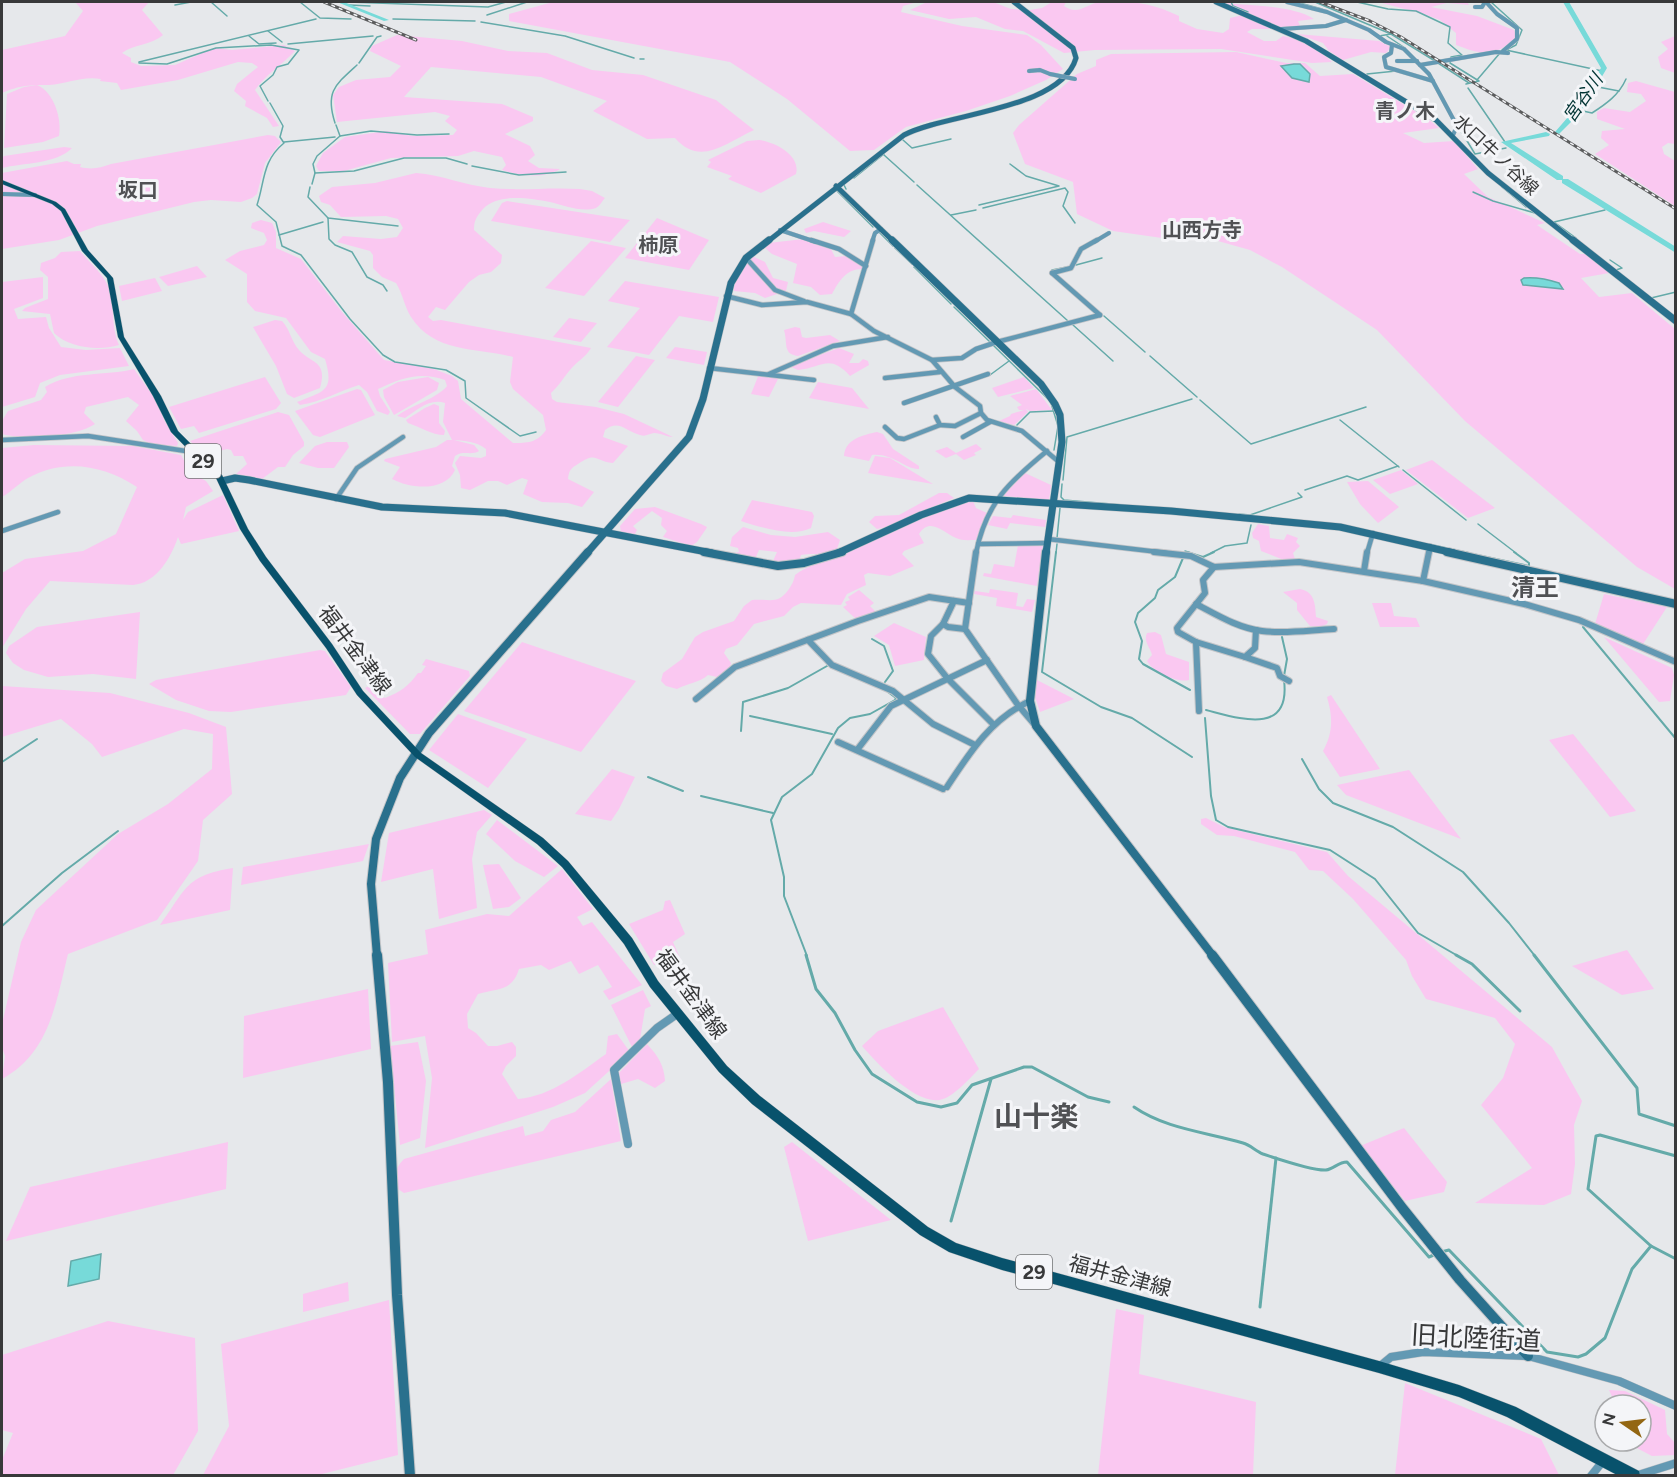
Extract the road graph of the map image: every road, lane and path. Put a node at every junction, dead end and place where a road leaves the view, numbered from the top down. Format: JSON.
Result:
{"nodes":[{"id":1,"x":1014,"y":2,"type":"edge"},
{"id":2,"x":1216,"y":2,"type":"edge"},
{"id":3,"x":1287,"y":2,"type":"edge"},
{"id":4,"x":1486,"y":2,"type":"edge"},
{"id":5,"x":1475,"y":8,"type":"dead end"},
{"id":6,"x":1347,"y":20,"type":"junction"},
{"id":7,"x":1282,"y":29,"type":"junction"},
{"id":8,"x":1392,"y":45,"type":"junction"},
{"id":9,"x":1397,"y":61,"type":"dead end"},
{"id":10,"x":1417,"y":61,"type":"junction"},
{"id":11,"x":1420,"y":65,"type":"junction"},
{"id":12,"x":1029,"y":71,"type":"dead end"},
{"id":13,"x":1075,"y":79,"type":"dead end"},
{"id":14,"x":1434,"y":82,"type":"junction"},
{"id":15,"x":1453,"y":135,"type":"junction"},
{"id":16,"x":2,"y":182,"type":"edge"},
{"id":17,"x":836,"y":186,"type":"junction"},
{"id":18,"x":2,"y":194,"type":"edge"},
{"id":19,"x":35,"y":195,"type":"junction"},
{"id":20,"x":881,"y":229,"type":"junction"},
{"id":21,"x":780,"y":230,"type":"junction"},
{"id":22,"x":1108,"y":233,"type":"dead end"},
{"id":23,"x":746,"y":258,"type":"junction"},
{"id":24,"x":866,"y":266,"type":"junction"},
{"id":25,"x":726,"y":296,"type":"junction"},
{"id":26,"x":807,"y":302,"type":"junction"},
{"id":27,"x":851,"y":314,"type":"junction"},
{"id":28,"x":1676,"y":321,"type":"edge"},
{"id":29,"x":888,"y":337,"type":"junction"},
{"id":30,"x":997,"y":342,"type":"junction"},
{"id":31,"x":932,"y":360,"type":"junction"},
{"id":32,"x":709,"y":368,"type":"junction"},
{"id":33,"x":940,"y":372,"type":"junction"},
{"id":34,"x":769,"y":374,"type":"junction"},
{"id":35,"x":988,"y":374,"type":"dead end"},
{"id":36,"x":885,"y":378,"type":"dead end"},
{"id":37,"x":814,"y":381,"type":"dead end"},
{"id":38,"x":955,"y":387,"type":"junction"},
{"id":39,"x":904,"y":403,"type":"dead end"},
{"id":40,"x":981,"y":413,"type":"junction"},
{"id":41,"x":936,"y":417,"type":"dead end"},
{"id":42,"x":990,"y":422,"type":"junction"},
{"id":43,"x":940,"y":424,"type":"junction"},
{"id":44,"x":885,"y":427,"type":"dead end"},
{"id":45,"x":403,"y":437,"type":"dead end"},
{"id":46,"x":963,"y":437,"type":"dead end"},
{"id":47,"x":2,"y":440,"type":"edge"},
{"id":48,"x":1047,"y":451,"type":"junction"},
{"id":49,"x":192,"y":452,"type":"junction"},
{"id":50,"x":1059,"y":462,"type":"junction"},
{"id":51,"x":222,"y":481,"type":"junction"},
{"id":52,"x":997,"y":498,"type":"junction"},
{"id":53,"x":336,"y":499,"type":"junction"},
{"id":54,"x":1054,"y":502,"type":"junction"},
{"id":55,"x":58,"y":512,"type":"dead end"},
{"id":56,"x":2,"y":531,"type":"edge"},
{"id":57,"x":605,"y":532,"type":"junction"},
{"id":58,"x":1374,"y":533,"type":"junction"},
{"id":59,"x":1047,"y":541,"type":"junction"},
{"id":60,"x":978,"y":544,"type":"junction"},
{"id":61,"x":1430,"y":546,"type":"junction"},
{"id":62,"x":1214,"y":567,"type":"junction"},
{"id":63,"x":1364,"y":572,"type":"junction"},
{"id":64,"x":1423,"y":581,"type":"junction"},
{"id":65,"x":954,"y":601,"type":"junction"},
{"id":66,"x":969,"y":603,"type":"junction"},
{"id":67,"x":1196,"y":604,"type":"junction"},
{"id":68,"x":1676,"y":604,"type":"edge"},
{"id":69,"x":943,"y":624,"type":"junction"},
{"id":70,"x":965,"y":629,"type":"junction"},
{"id":71,"x":1334,"y":629,"type":"dead end"},
{"id":72,"x":1256,"y":630,"type":"junction"},
{"id":73,"x":808,"y":640,"type":"junction"},
{"id":74,"x":1196,"y":642,"type":"junction"},
{"id":75,"x":1245,"y":657,"type":"junction"},
{"id":76,"x":987,"y":660,"type":"junction"},
{"id":77,"x":1676,"y":662,"type":"edge"},
{"id":78,"x":948,"y":679,"type":"junction"},
{"id":79,"x":1289,"y":681,"type":"dead end"},
{"id":80,"x":696,"y":699,"type":"dead end"},
{"id":81,"x":903,"y":700,"type":"junction"},
{"id":82,"x":1030,"y":701,"type":"junction"},
{"id":83,"x":1018,"y":705,"type":"junction"},
{"id":84,"x":1199,"y":711,"type":"dead end"},
{"id":85,"x":993,"y":724,"type":"junction"},
{"id":86,"x":1036,"y":726,"type":"junction"},
{"id":87,"x":838,"y":742,"type":"dead end"},
{"id":88,"x":975,"y":745,"type":"junction"},
{"id":89,"x":857,"y":750,"type":"junction"},
{"id":90,"x":415,"y":752,"type":"junction"},
{"id":91,"x":677,"y":1014,"type":"junction"},
{"id":92,"x":628,"y":1144,"type":"dead end"},
{"id":93,"x":1528,"y":1356,"type":"junction"},
{"id":94,"x":1379,"y":1367,"type":"junction"},
{"id":95,"x":1676,"y":1406,"type":"edge"},
{"id":96,"x":1603,"y":1461,"type":"junction"},
{"id":97,"x":1676,"y":1463,"type":"edge"},
{"id":98,"x":410,"y":1476,"type":"edge"},
{"id":99,"x":1591,"y":1476,"type":"edge"},
{"id":100,"x":1635,"y":1476,"type":"edge"}],
"edges":[{"from":1,"to":17,"type":"street"},
{"from":2,"to":7,"type":"street","name":"水口牛ノ谷線"},
{"from":3,"to":6,"type":"street"},
{"from":4,"to":5,"type":"street"},
{"from":4,"to":11,"type":"street"},
{"from":6,"to":7,"type":"street"},
{"from":6,"to":8,"type":"street"},
{"from":7,"to":15,"type":"street","name":"水口牛ノ谷線"},
{"from":8,"to":10,"type":"street"},
{"from":8,"to":14,"type":"street"},
{"from":9,"to":10,"type":"street"},
{"from":10,"to":11,"type":"street"},
{"from":11,"to":14,"type":"street"},
{"from":12,"to":13,"type":"street","bridge":true},
{"from":14,"to":15,"type":"street"},
{"from":15,"to":28,"type":"street","name":"水口牛ノ谷線"},
{"from":16,"to":19,"type":"main road","name":"福井金津線","number":"29"},
{"from":17,"to":20,"type":"street"},
{"from":17,"to":21,"type":"street"},
{"from":18,"to":19,"type":"street"},
{"from":19,"to":49,"type":"main road","name":"福井金津線","number":"29"},
{"from":20,"to":24,"type":"street"},
{"from":20,"to":30,"type":"street"},
{"from":21,"to":23,"type":"street"},
{"from":21,"to":24,"type":"street"},
{"from":22,"to":30,"type":"street"},
{"from":23,"to":25,"type":"street"},
{"from":23,"to":26,"type":"street"},
{"from":24,"to":27,"type":"street"},
{"from":25,"to":26,"type":"street"},
{"from":25,"to":32,"type":"street"},
{"from":26,"to":27,"type":"street"},
{"from":27,"to":29,"type":"street"},
{"from":29,"to":31,"type":"street"},
{"from":29,"to":34,"type":"street"},
{"from":30,"to":31,"type":"street"},
{"from":30,"to":50,"type":"street"},
{"from":31,"to":33,"type":"street"},
{"from":32,"to":34,"type":"street"},
{"from":32,"to":57,"type":"street"},
{"from":33,"to":36,"type":"street"},
{"from":33,"to":38,"type":"street"},
{"from":34,"to":37,"type":"street"},
{"from":35,"to":38,"type":"street"},
{"from":38,"to":39,"type":"street"},
{"from":38,"to":40,"type":"street"},
{"from":40,"to":42,"type":"street"},
{"from":40,"to":43,"type":"street"},
{"from":41,"to":43,"type":"street"},
{"from":42,"to":46,"type":"street"},
{"from":42,"to":48,"type":"street"},
{"from":43,"to":44,"type":"street"},
{"from":45,"to":53,"type":"street"},
{"from":47,"to":49,"type":"street"},
{"from":48,"to":50,"type":"street"},
{"from":48,"to":52,"type":"street"},
{"from":49,"to":51,"type":"main road","name":"福井金津線","number":"29"},
{"from":50,"to":54,"type":"street"},
{"from":51,"to":53,"type":"street"},
{"from":51,"to":90,"type":"main road","name":"福井金津線","number":"29"},
{"from":52,"to":54,"type":"street"},
{"from":52,"to":57,"type":"street"},
{"from":52,"to":60,"type":"street"},
{"from":53,"to":57,"type":"street"},
{"from":54,"to":58,"type":"street"},
{"from":54,"to":59,"type":"street"},
{"from":55,"to":56,"type":"street"},
{"from":57,"to":90,"type":"street"},
{"from":58,"to":61,"type":"street"},
{"from":58,"to":63,"type":"street"},
{"from":59,"to":60,"type":"street"},
{"from":59,"to":62,"type":"street"},
{"from":59,"to":82,"type":"street"},
{"from":60,"to":66,"type":"street"},
{"from":61,"to":64,"type":"street"},
{"from":61,"to":68,"type":"street"},
{"from":62,"to":63,"type":"street"},
{"from":62,"to":67,"type":"street"},
{"from":63,"to":64,"type":"street"},
{"from":64,"to":77,"type":"street"},
{"from":65,"to":66,"type":"street"},
{"from":65,"to":69,"type":"street"},
{"from":65,"to":73,"type":"street"},
{"from":66,"to":70,"type":"street"},
{"from":67,"to":72,"type":"street"},
{"from":67,"to":74,"type":"street"},
{"from":69,"to":70,"type":"street"},
{"from":69,"to":78,"type":"street"},
{"from":70,"to":76,"type":"street"},
{"from":71,"to":72,"type":"street"},
{"from":72,"to":75,"type":"street"},
{"from":73,"to":80,"type":"street"},
{"from":73,"to":81,"type":"street"},
{"from":74,"to":75,"type":"street"},
{"from":74,"to":84,"type":"street"},
{"from":75,"to":79,"type":"street"},
{"from":76,"to":78,"type":"street"},
{"from":76,"to":83,"type":"street"},
{"from":78,"to":81,"type":"street"},
{"from":78,"to":85,"type":"street"},
{"from":81,"to":88,"type":"street"},
{"from":81,"to":89,"type":"street"},
{"from":82,"to":83,"type":"street"},
{"from":82,"to":86,"type":"street"},
{"from":83,"to":85,"type":"street"},
{"from":83,"to":86,"type":"street"},
{"from":85,"to":88,"type":"street"},
{"from":86,"to":93,"type":"street"},
{"from":87,"to":89,"type":"street"},
{"from":88,"to":89,"type":"street"},
{"from":90,"to":91,"type":"main road","name":"福井金津線","number":"29"},
{"from":90,"to":98,"type":"street"},
{"from":91,"to":92,"type":"street"},
{"from":91,"to":94,"type":"main road","name":"福井金津線","number":"29"},
{"from":93,"to":94,"type":"street","name":"旧北陸街道"},
{"from":93,"to":95,"type":"street","name":"旧北陸街道"},
{"from":94,"to":96,"type":"main road","name":"福井金津線","number":"29"},
{"from":96,"to":99,"type":"street"},
{"from":96,"to":100,"type":"main road","name":"福井金津線","number":"29"},
{"from":97,"to":100,"type":"street"}]}
